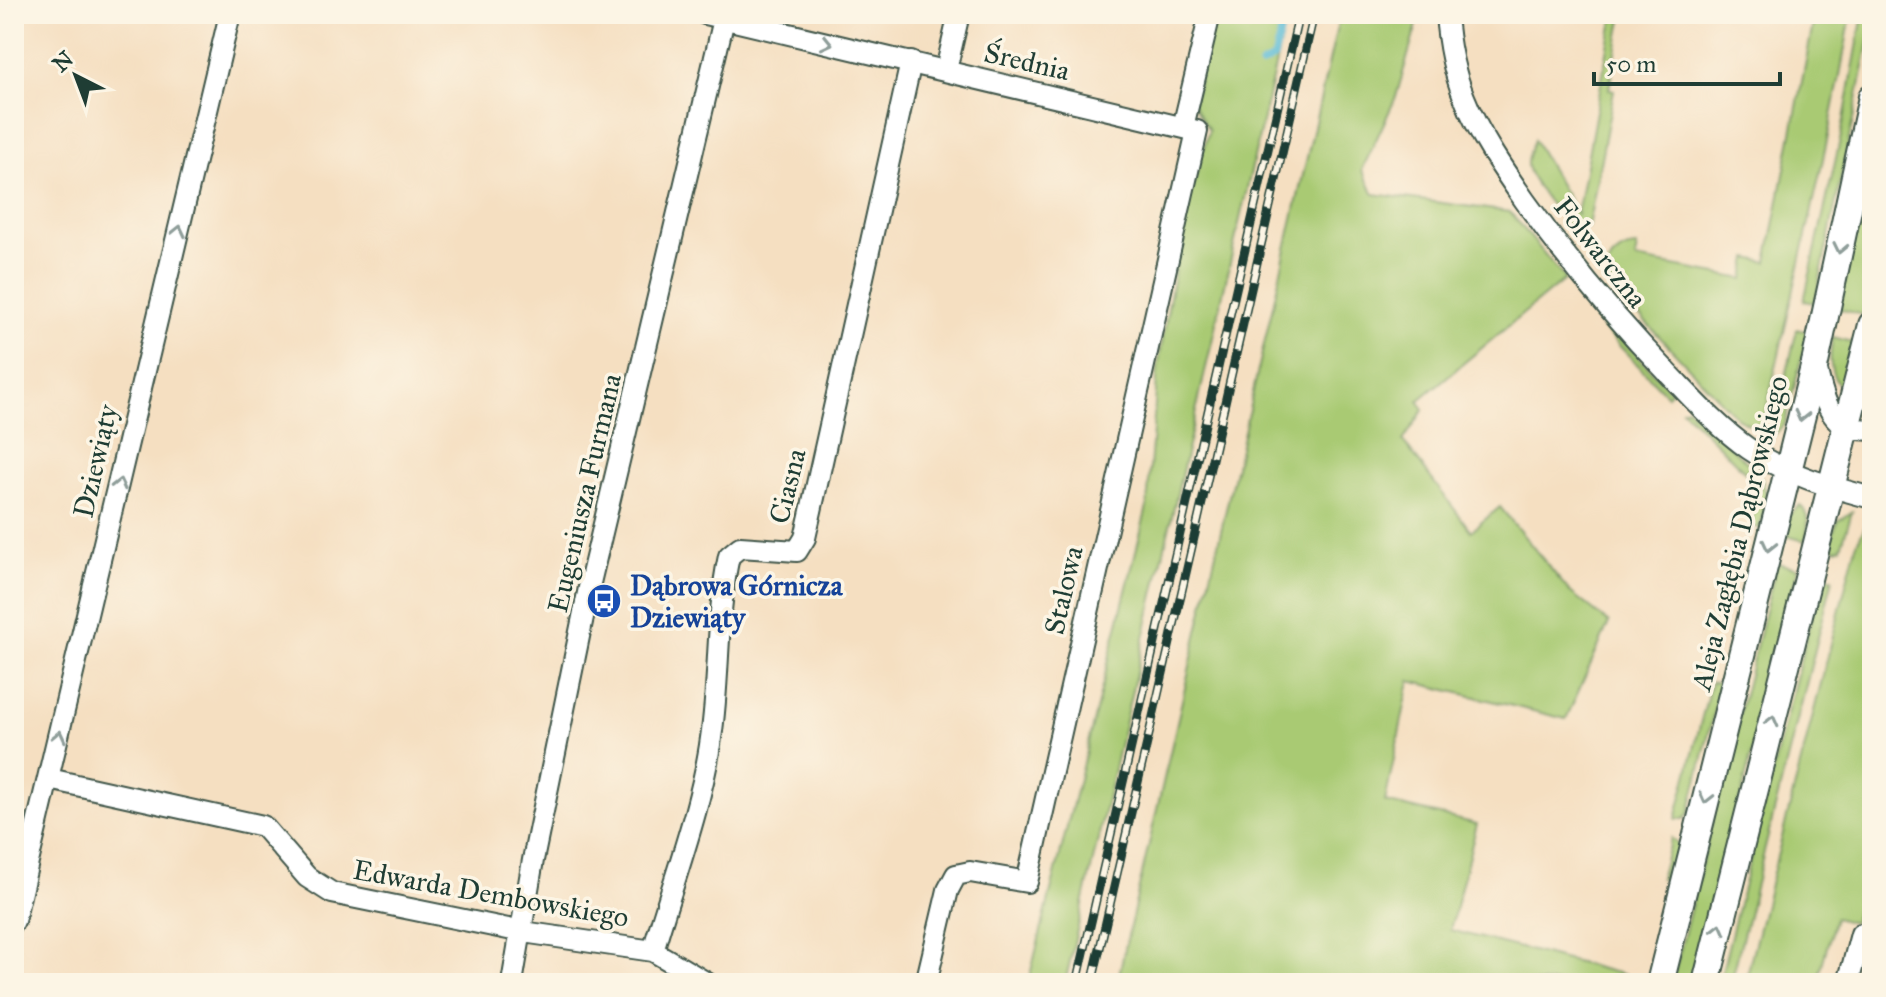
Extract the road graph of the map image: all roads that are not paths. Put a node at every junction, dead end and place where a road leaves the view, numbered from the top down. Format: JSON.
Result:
{"nodes":[{"id":1,"x":230,"y":14,"type":"edge"},
{"id":2,"x":959,"y":14,"type":"edge"},
{"id":3,"x":1210,"y":14,"type":"edge"},
{"id":4,"x":1446,"y":14,"type":"edge"},
{"id":5,"x":714,"y":16,"type":"edge"},
{"id":6,"x":911,"y":62,"type":"junction"},
{"id":7,"x":946,"y":70,"type":"junction"},
{"id":8,"x":1872,"y":97,"type":"edge"},
{"id":9,"x":1190,"y":129,"type":"junction"},
{"id":10,"x":1872,"y":325,"type":"edge"},
{"id":11,"x":1815,"y":363,"type":"junction"},
{"id":12,"x":1859,"y":428,"type":"edge"},
{"id":13,"x":1788,"y":470,"type":"junction"},
{"id":14,"x":1831,"y":487,"type":"junction"},
{"id":15,"x":1872,"y":498,"type":"edge"},
{"id":16,"x":49,"y":779,"type":"junction"},
{"id":17,"x":14,"y":921,"type":"edge"},
{"id":18,"x":523,"y":932,"type":"junction"},
{"id":19,"x":1872,"y":936,"type":"edge"},
{"id":20,"x":653,"y":951,"type":"junction"},
{"id":21,"x":512,"y":983,"type":"edge"},
{"id":22,"x":707,"y":983,"type":"edge"},
{"id":23,"x":926,"y":983,"type":"edge"},
{"id":24,"x":1660,"y":983,"type":"edge"},
{"id":25,"x":1706,"y":983,"type":"edge"},
{"id":26,"x":1848,"y":983,"type":"edge"}],
"edges":[{"from":16,"to":1,"type":"street","name":"Dziewiąty","one_way":true},
{"from":2,"to":7,"type":"street"},
{"from":3,"to":9,"type":"street"},
{"from":4,"to":13,"type":"street","name":"Folwarczna"},
{"from":5,"to":6,"type":"street","name":"Średnia","one_way":true},
{"from":5,"to":18,"type":"street","name":"Eugeniusza Furmana"},
{"from":6,"to":7,"type":"street","name":"Średnia"},
{"from":6,"to":20,"type":"street","name":"Ciasna"},
{"from":7,"to":9,"type":"street","name":"Średnia"},
{"from":8,"to":11,"type":"street","name":"Aleja Zagłębia Dąbrowskiego","one_way":true},
{"from":9,"to":23,"type":"street","name":"Stalowa"},
{"from":10,"to":12,"type":"street"},
{"from":11,"to":12,"type":"street"},
{"from":11,"to":13,"type":"street","name":"Aleja Zagłębia Dąbrowskiego","one_way":true},
{"from":12,"to":14,"type":"street"},
{"from":13,"to":14,"type":"street","name":"Folwarczna"},
{"from":13,"to":24,"type":"street","name":"Aleja Zagłębia Dąbrowskiego","one_way":true},
{"from":14,"to":15,"type":"street","name":"Folwarczna"},
{"from":25,"to":14,"type":"street","one_way":true},
{"from":16,"to":17,"type":"street","name":"Dziewiąty"},
{"from":16,"to":18,"type":"street","name":"Edwarda Dembowskiego"},
{"from":18,"to":20,"type":"street","name":"Edwarda Dembowskiego"},
{"from":18,"to":21,"type":"street","name":"Eugeniusza Furmana"},
{"from":19,"to":26,"type":"street"},
{"from":20,"to":22,"type":"street","name":"Edwarda Dembowskiego"}]}
